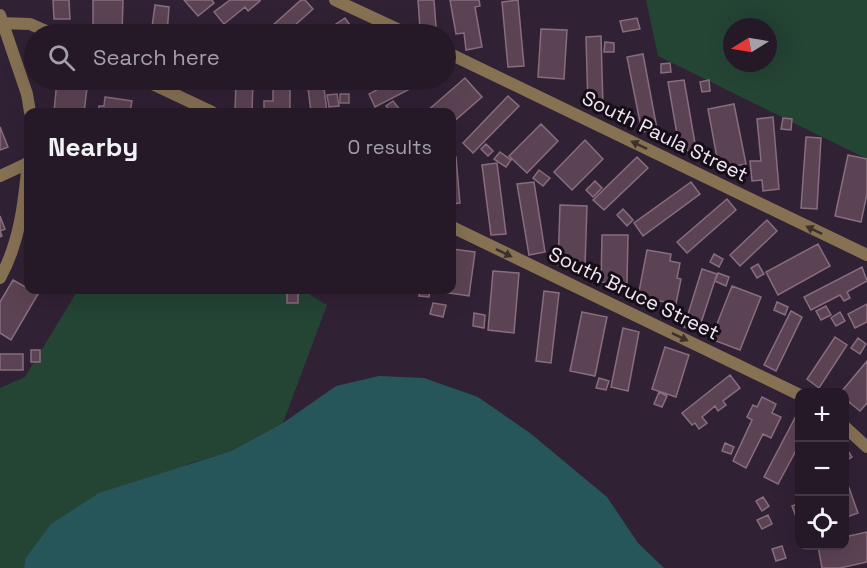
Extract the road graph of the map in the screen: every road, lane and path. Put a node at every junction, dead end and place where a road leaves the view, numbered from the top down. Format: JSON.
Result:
{"nodes":[{"id":1,"x":335,"y":0,"type":"edge"},
{"id":2,"x":1,"y":20,"type":"edge"},
{"id":3,"x":30,"y":24,"type":"edge"},
{"id":4,"x":387,"y":24,"type":"edge"},
{"id":5,"x":456,"y":57,"type":"edge"},
{"id":6,"x":24,"y":85,"type":"edge"},
{"id":7,"x":26,"y":90,"type":"edge"},
{"id":8,"x":165,"y":90,"type":"edge"},
{"id":9,"x":29,"y":108,"type":"edge"},
{"id":10,"x":204,"y":108,"type":"edge"},
{"id":11,"x":24,"y":164,"type":"edge"},
{"id":12,"x":0,"y":176,"type":"edge"},
{"id":13,"x":24,"y":206,"type":"edge"},
{"id":14,"x":456,"y":229,"type":"edge"},
{"id":15,"x":867,"y":255,"type":"edge"},
{"id":16,"x":0,"y":278,"type":"edge"},
{"id":17,"x":795,"y":393,"type":"edge"},
{"id":18,"x":849,"y":431,"type":"edge"},
{"id":19,"x":867,"y":447,"type":"edge"}],
"edges":[{"from":1,"to":4,"type":"street"},
{"from":2,"to":3,"type":"street"},
{"from":2,"to":6,"type":"street"},
{"from":15,"to":5,"type":"street","name":"South Paula Street","one_way":true},
{"from":7,"to":9,"type":"street"},
{"from":8,"to":10,"type":"street"},
{"from":11,"to":12,"type":"street"},
{"from":13,"to":16,"type":"street"},
{"from":14,"to":17,"type":"street","name":"South Bruce Street","one_way":true},
{"from":18,"to":19,"type":"street"}]}
